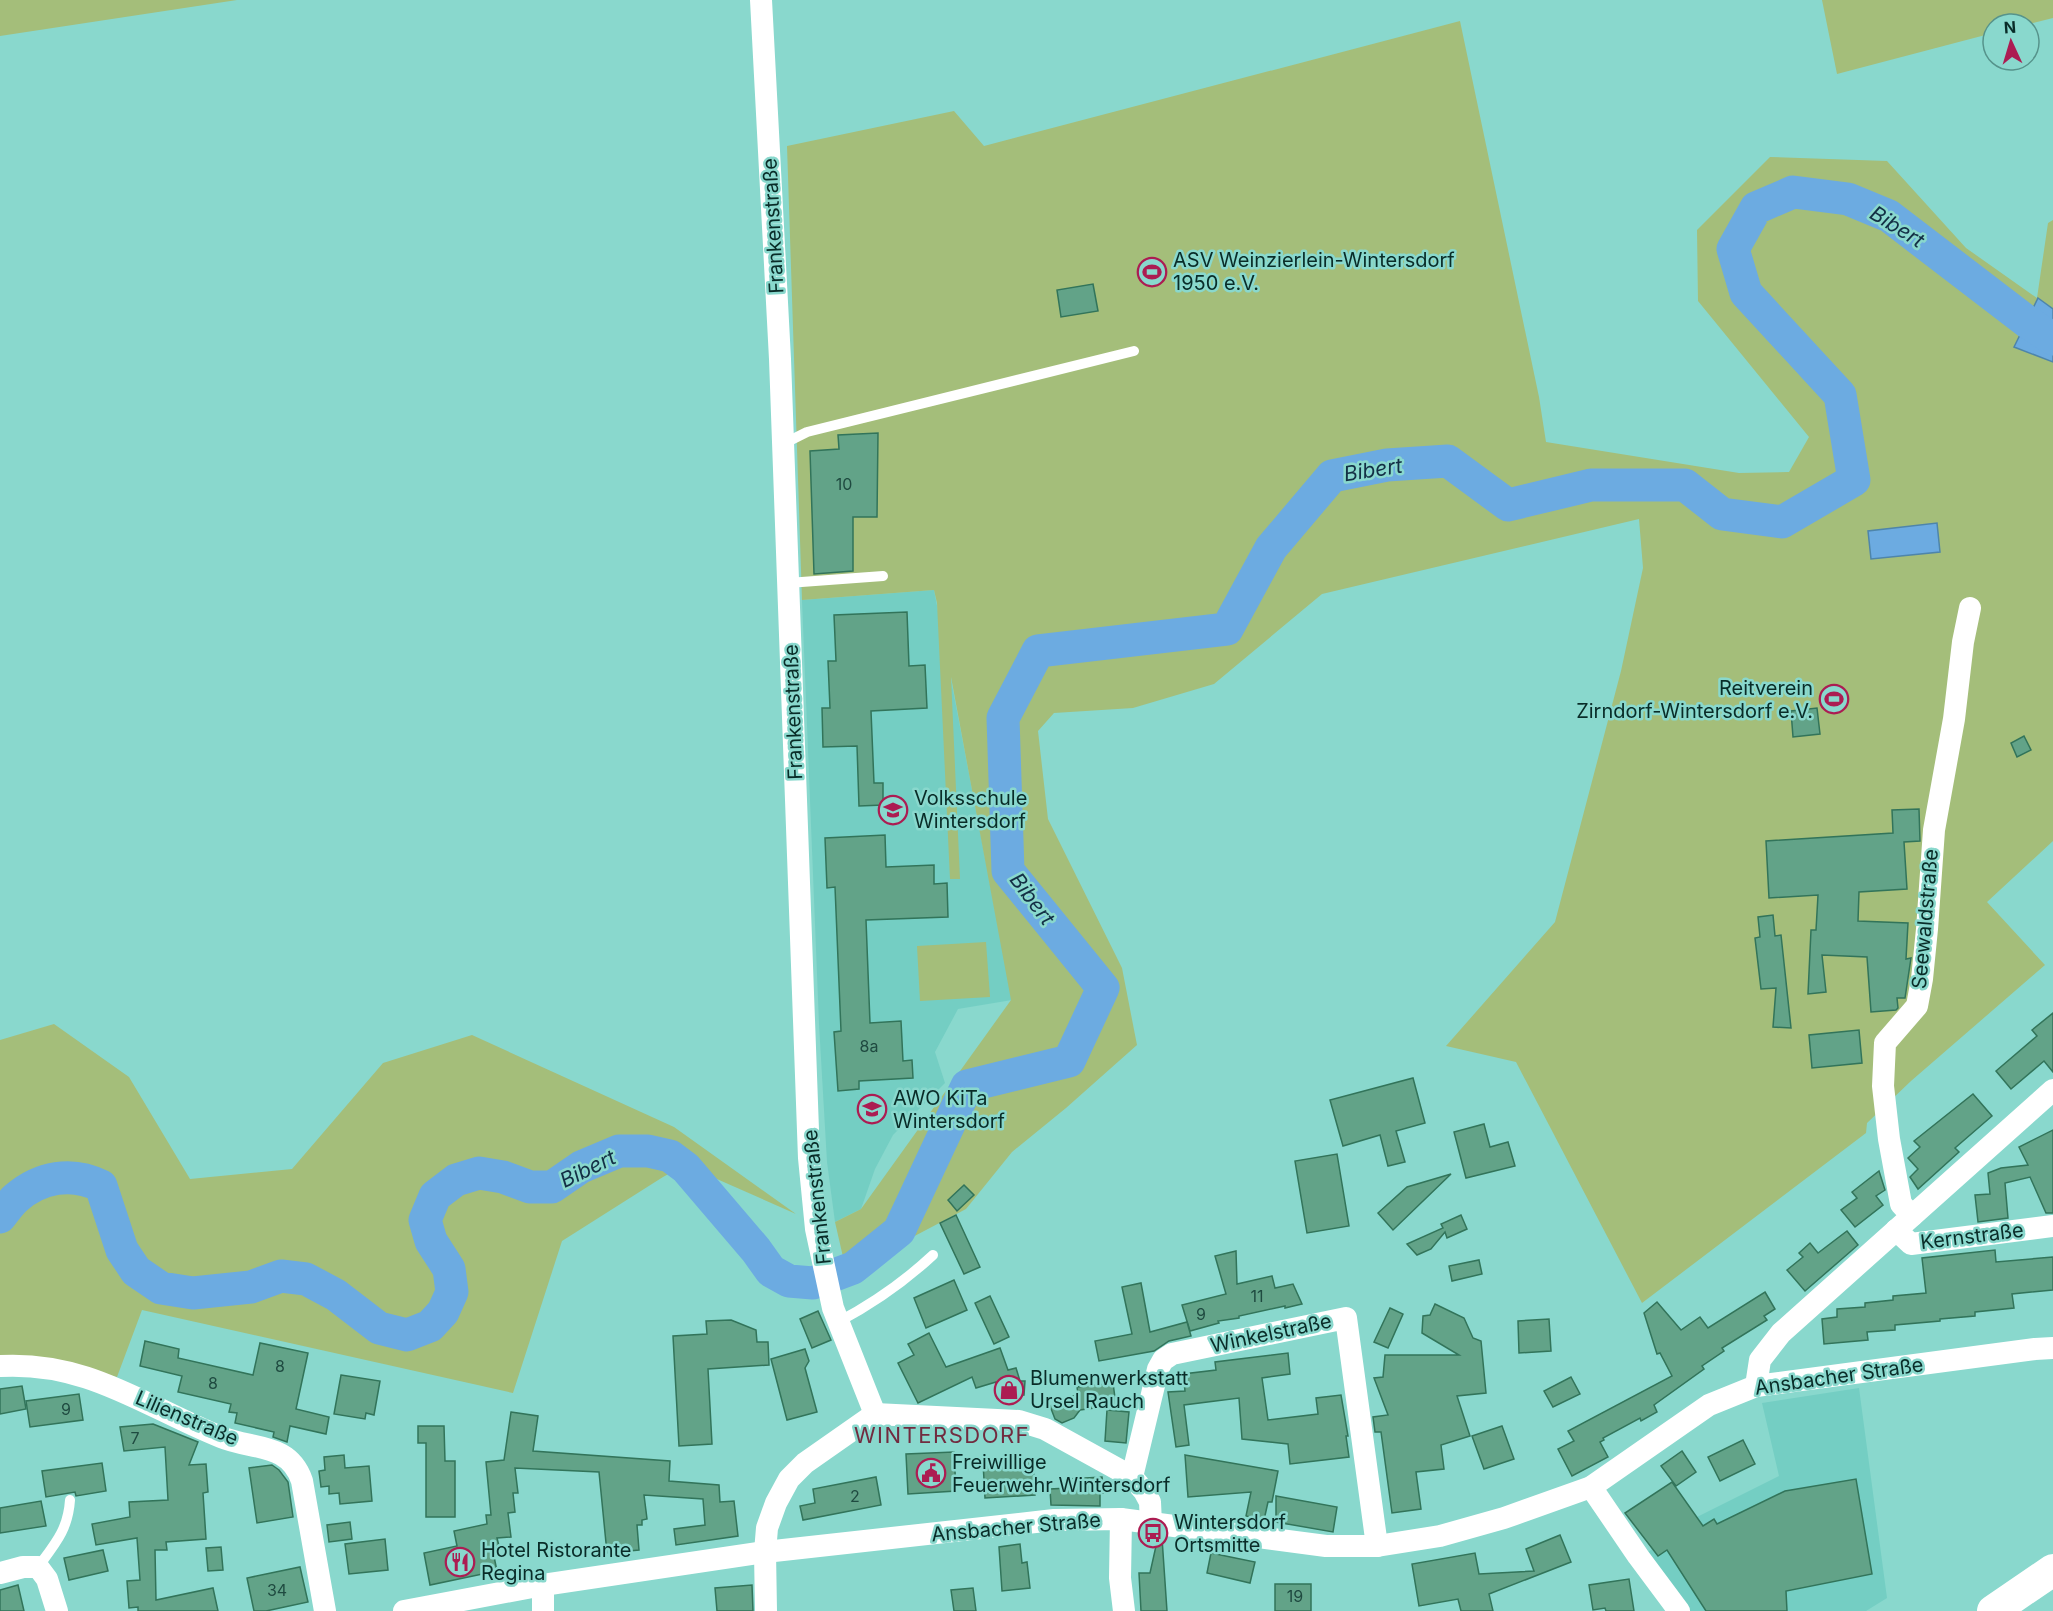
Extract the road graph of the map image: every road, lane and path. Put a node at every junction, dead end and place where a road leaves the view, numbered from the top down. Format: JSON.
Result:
{"nodes":[{"id":1,"x":761,"y":0,"type":"edge"},
{"id":2,"x":1134,"y":351,"type":"dead end"},
{"id":3,"x":783,"y":444,"type":"junction"},
{"id":4,"x":883,"y":576,"type":"dead end"},
{"id":5,"x":788,"y":583,"type":"junction"},
{"id":6,"x":1970,"y":608,"type":"dead end"},
{"id":7,"x":2053,"y":1090,"type":"edge"},
{"id":8,"x":1904,"y":1223,"type":"junction"},
{"id":9,"x":2053,"y":1226,"type":"edge"},
{"id":10,"x":933,"y":1255,"type":"dead end"},
{"id":11,"x":835,"y":1315,"type":"junction"},
{"id":12,"x":2053,"y":1348,"type":"edge"},
{"id":13,"x":0,"y":1366,"type":"edge"},
{"id":14,"x":1756,"y":1386,"type":"junction"},
{"id":15,"x":875,"y":1414,"type":"junction"},
{"id":16,"x":1132,"y":1477,"type":"junction"},
{"id":17,"x":1591,"y":1487,"type":"junction"},
{"id":18,"x":70,"y":1500,"type":"dead end"},
{"id":19,"x":1122,"y":1519,"type":"junction"},
{"id":20,"x":1151,"y":1524,"type":"junction"},
{"id":21,"x":1377,"y":1546,"type":"junction"},
{"id":22,"x":765,"y":1552,"type":"junction"},
{"id":23,"x":38,"y":1567,"type":"junction"},
{"id":24,"x":2053,"y":1570,"type":"edge"},
{"id":25,"x":0,"y":1573,"type":"edge"},
{"id":26,"x":543,"y":1585,"type":"junction"},
{"id":27,"x":57,"y":1611,"type":"edge"},
{"id":28,"x":325,"y":1611,"type":"edge"},
{"id":29,"x":404,"y":1611,"type":"edge"},
{"id":30,"x":543,"y":1611,"type":"edge"},
{"id":31,"x":766,"y":1611,"type":"edge"},
{"id":32,"x":1124,"y":1611,"type":"edge"},
{"id":33,"x":1679,"y":1611,"type":"edge"},
{"id":34,"x":1993,"y":1611,"type":"edge"}],
"edges":[{"from":1,"to":3,"type":"street","name":"Frankenstraße"},
{"from":2,"to":3,"type":"lane"},
{"from":3,"to":5,"type":"street","name":"Frankenstraße"},
{"from":4,"to":5,"type":"lane"},
{"from":5,"to":11,"type":"street","name":"Frankenstraße"},
{"from":6,"to":8,"type":"street","name":"Seewaldstraße"},
{"from":7,"to":8,"type":"street"},
{"from":8,"to":9,"type":"street","name":"Kernstraße"},
{"from":8,"to":14,"type":"street"},
{"from":10,"to":11,"type":"lane"},
{"from":11,"to":15,"type":"street","name":"Frankenstraße"},
{"from":12,"to":14,"type":"street","name":"Ansbacher Straße"},
{"from":13,"to":28,"type":"street","name":"Lilienstraße"},
{"from":14,"to":17,"type":"street","name":"Ansbacher Straße"},
{"from":15,"to":16,"type":"street"},
{"from":15,"to":22,"type":"street"},
{"from":16,"to":20,"type":"street"},
{"from":16,"to":21,"type":"street","name":"Winkelstraße"},
{"from":17,"to":21,"type":"street","name":"Ansbacher Straße"},
{"from":17,"to":33,"type":"street"},
{"from":18,"to":23,"type":"lane"},
{"from":19,"to":20,"type":"street","name":"Ansbacher Straße"},
{"from":19,"to":22,"type":"street","name":"Ansbacher Straße"},
{"from":19,"to":32,"type":"street"},
{"from":20,"to":21,"type":"street","name":"Ansbacher Straße"},
{"from":22,"to":26,"type":"street","name":"Ansbacher Straße"},
{"from":22,"to":31,"type":"street"},
{"from":23,"to":25,"type":"street"},
{"from":23,"to":27,"type":"street"},
{"from":24,"to":34,"type":"main road"},
{"from":26,"to":29,"type":"street","name":"Ansbacher Straße"},
{"from":26,"to":30,"type":"street"}]}
